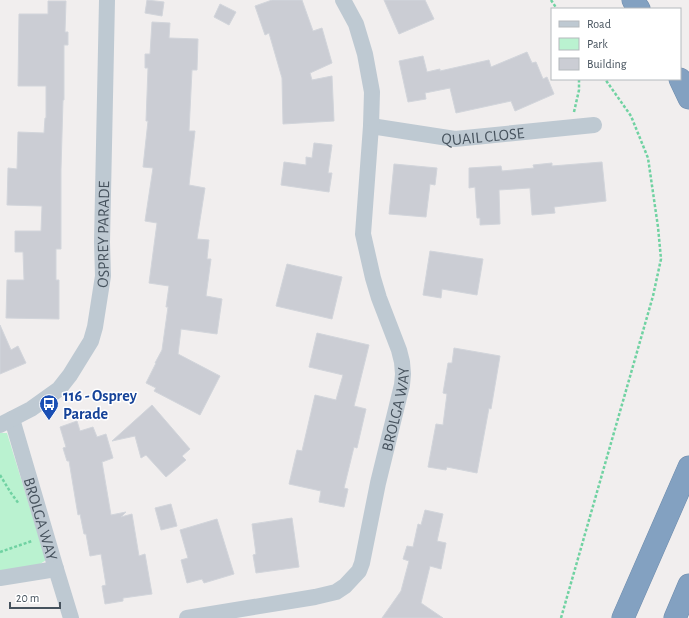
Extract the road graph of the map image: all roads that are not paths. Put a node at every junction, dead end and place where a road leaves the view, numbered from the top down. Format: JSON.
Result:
{"nodes":[{"id":1,"x":107,"y":0,"type":"edge"},
{"id":2,"x":344,"y":0,"type":"edge"},
{"id":3,"x":680,"y":80,"type":"edge"},
{"id":4,"x":689,"y":98,"type":"edge"},
{"id":5,"x":594,"y":125,"type":"dead end"},
{"id":6,"x":371,"y":126,"type":"junction"},
{"id":7,"x":6,"y":422,"type":"edge"},
{"id":8,"x":689,"y":467,"type":"edge"},
{"id":9,"x":56,"y":569,"type":"junction"},
{"id":10,"x":0,"y":578,"type":"edge"},
{"id":11,"x":689,"y":584,"type":"edge"},
{"id":12,"x":71,"y":618,"type":"edge"},
{"id":13,"x":187,"y":618,"type":"edge"},
{"id":14,"x":623,"y":618,"type":"edge"},
{"id":15,"x":675,"y":618,"type":"edge"}],
"edges":[{"from":1,"to":7,"type":"street","name":"OSPREY PARADE"},
{"from":2,"to":6,"type":"street","name":"BROLGA WAY"},
{"from":3,"to":4,"type":"highway"},
{"from":5,"to":6,"type":"street","name":"QUAIL CLOSE"},
{"from":6,"to":13,"type":"street","name":"BROLGA WAY"},
{"from":7,"to":9,"type":"street","name":"BROLGA WAY"},
{"from":8,"to":14,"type":"highway"},
{"from":9,"to":10,"type":"street"},
{"from":9,"to":12,"type":"street","name":"BROLGA WAY"},
{"from":11,"to":15,"type":"highway"}]}
